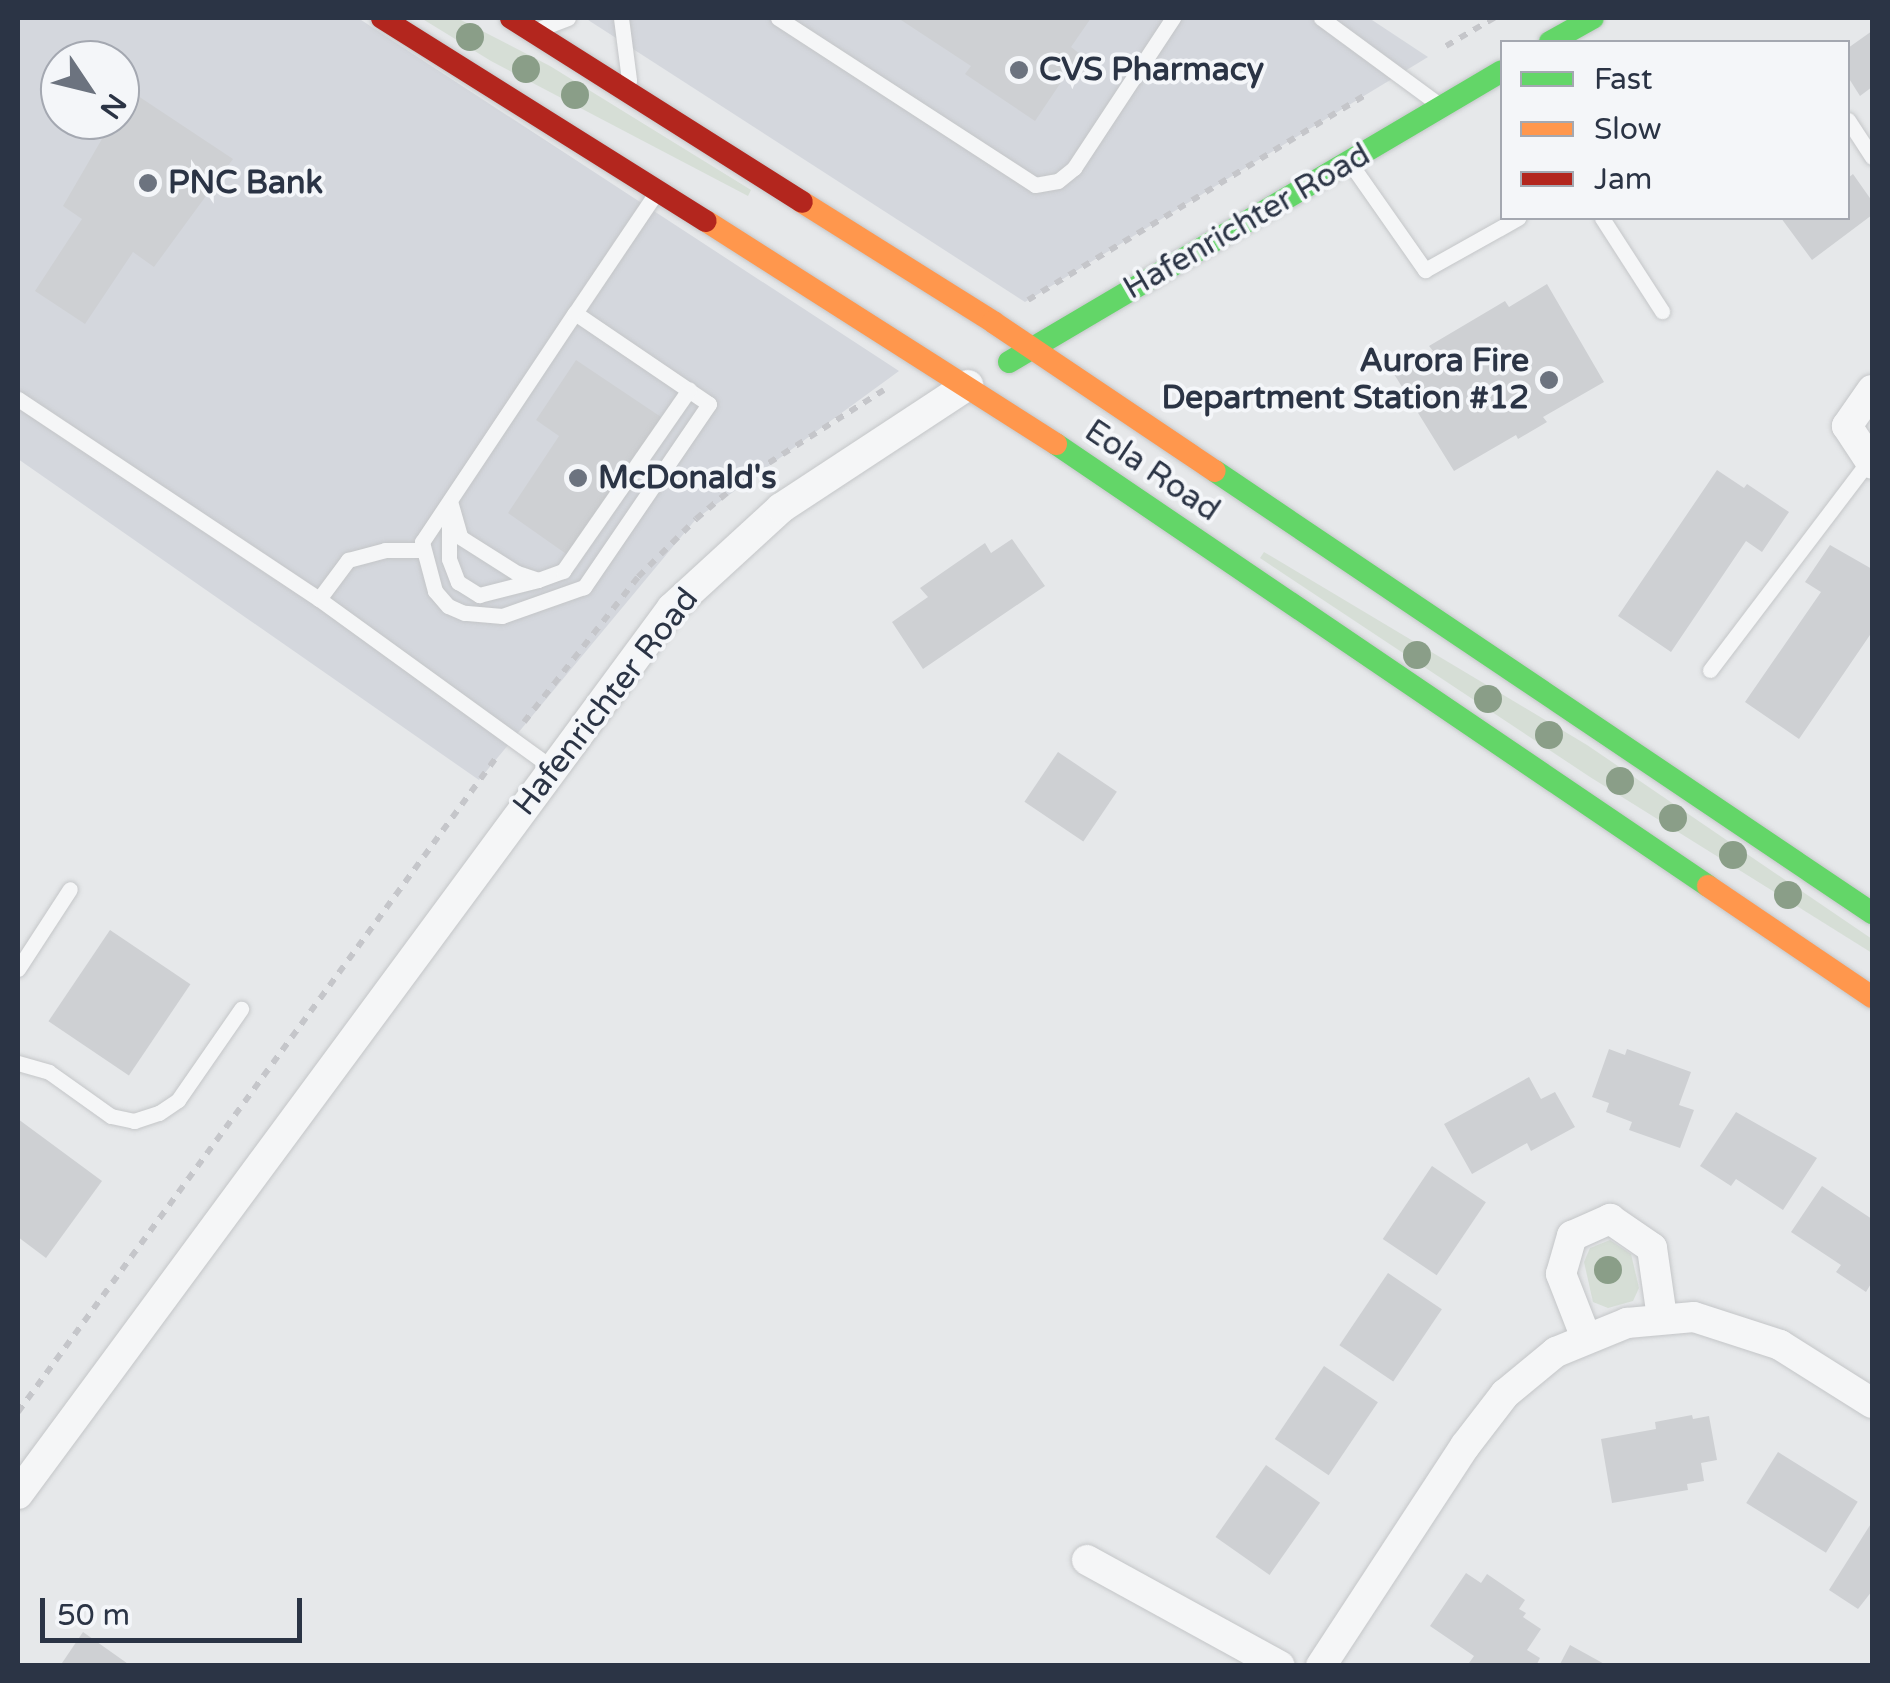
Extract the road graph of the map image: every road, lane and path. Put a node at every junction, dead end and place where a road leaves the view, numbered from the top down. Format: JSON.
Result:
{"nodes":[{"id":1,"x":382,"y":18,"type":"edge"},
{"id":2,"x":568,"y":18,"type":"edge"},
{"id":3,"x":621,"y":18,"type":"edge"},
{"id":4,"x":778,"y":18,"type":"edge"},
{"id":5,"x":1173,"y":18,"type":"edge"},
{"id":6,"x":1321,"y":18,"type":"edge"},
{"id":7,"x":1494,"y":18,"type":"edge"},
{"id":8,"x":1592,"y":18,"type":"edge"},
{"id":9,"x":522,"y":24,"type":"edge"},
{"id":10,"x":1554,"y":40,"type":"edge"},
{"id":11,"x":1446,"y":46,"type":"dead end"},
{"id":12,"x":1500,"y":72,"type":"edge"},
{"id":13,"x":635,"y":93,"type":"junction"},
{"id":14,"x":1364,"y":96,"type":"dead end"},
{"id":15,"x":1442,"y":107,"type":"junction"},
{"id":16,"x":1850,"y":123,"type":"edge"},
{"id":17,"x":1872,"y":156,"type":"edge"},
{"id":18,"x":1349,"y":162,"type":"junction"},
{"id":19,"x":660,"y":189,"type":"junction"},
{"id":20,"x":1514,"y":220,"type":"edge"},
{"id":21,"x":1603,"y":220,"type":"edge"},
{"id":22,"x":1025,"y":302,"type":"dead end"},
{"id":23,"x":1662,"y":311,"type":"dead end"},
{"id":24,"x":575,"y":313,"type":"junction"},
{"id":25,"x":1034,"y":349,"type":"junction"},
{"id":26,"x":968,"y":386,"type":"junction"},
{"id":27,"x":688,"y":390,"type":"junction"},
{"id":28,"x":884,"y":390,"type":"dead end"},
{"id":29,"x":1872,"y":390,"type":"edge"},
{"id":30,"x":18,"y":399,"type":"edge"},
{"id":31,"x":1870,"y":463,"type":"edge"},
{"id":32,"x":450,"y":501,"type":"junction"},
{"id":33,"x":423,"y":550,"type":"junction"},
{"id":34,"x":538,"y":580,"type":"junction"},
{"id":35,"x":318,"y":598,"type":"junction"},
{"id":36,"x":1710,"y":670,"type":"dead end"},
{"id":37,"x":511,"y":739,"type":"junction"},
{"id":38,"x":552,"y":768,"type":"junction"},
{"id":39,"x":70,"y":889,"type":"dead end"},
{"id":40,"x":1872,"y":913,"type":"edge"},
{"id":41,"x":18,"y":969,"type":"edge"},
{"id":42,"x":1872,"y":997,"type":"edge"},
{"id":43,"x":241,"y":1009,"type":"dead end"},
{"id":44,"x":18,"y":1063,"type":"edge"},
{"id":45,"x":1662,"y":1318,"type":"junction"},
{"id":46,"x":1586,"y":1338,"type":"junction"},
{"id":47,"x":1872,"y":1403,"type":"edge"},
{"id":48,"x":18,"y":1412,"type":"edge"},
{"id":49,"x":18,"y":1494,"type":"edge"},
{"id":50,"x":1087,"y":1560,"type":"dead end"},
{"id":51,"x":1280,"y":1666,"type":"edge"},
{"id":52,"x":1321,"y":1666,"type":"edge"}],
"edges":[{"from":1,"to":19,"type":"street","name":"Eola Road"},
{"from":2,"to":9,"type":"lane"},
{"from":3,"to":13,"type":"lane"},
{"from":4,"to":5,"type":"lane"},
{"from":6,"to":15,"type":"lane"},
{"from":7,"to":11,"type":"path"},
{"from":8,"to":10,"type":"street"},
{"from":9,"to":13,"type":"street","name":"Eola Road"},
{"from":12,"to":15,"type":"street","name":"Hafenrichter Road"},
{"from":13,"to":25,"type":"street","name":"Eola Road"},
{"from":14,"to":22,"type":"path"},
{"from":15,"to":18,"type":"street","name":"Hafenrichter Road"},
{"from":16,"to":17,"type":"lane"},
{"from":18,"to":20,"type":"lane"},
{"from":18,"to":25,"type":"street","name":"Hafenrichter Road"},
{"from":19,"to":24,"type":"lane"},
{"from":19,"to":26,"type":"street","name":"Eola Road"},
{"from":21,"to":23,"type":"lane"},
{"from":24,"to":27,"type":"lane"},
{"from":24,"to":32,"type":"lane"},
{"from":25,"to":26,"type":"street","name":"Hafenrichter Road"},
{"from":25,"to":40,"type":"street","name":"Eola Road"},
{"from":26,"to":38,"type":"street","name":"Hafenrichter Road"},
{"from":26,"to":42,"type":"street","name":"Eola Road"},
{"from":27,"to":33,"type":"lane"},
{"from":27,"to":34,"type":"lane"},
{"from":28,"to":37,"type":"path"},
{"from":29,"to":31,"type":"street"},
{"from":30,"to":35,"type":"lane"},
{"from":31,"to":36,"type":"lane"},
{"from":32,"to":33,"type":"lane"},
{"from":32,"to":34,"type":"lane"},
{"from":32,"to":34,"type":"lane"},
{"from":33,"to":35,"type":"lane"},
{"from":35,"to":37,"type":"lane"},
{"from":37,"to":38,"type":"lane"},
{"from":37,"to":48,"type":"path"},
{"from":38,"to":49,"type":"street","name":"Hafenrichter Road"},
{"from":39,"to":41,"type":"lane"},
{"from":43,"to":44,"type":"lane"},
{"from":45,"to":46,"type":"street"},
{"from":45,"to":46,"type":"street"},
{"from":45,"to":47,"type":"street"},
{"from":46,"to":52,"type":"street"},
{"from":50,"to":51,"type":"street"}]}
